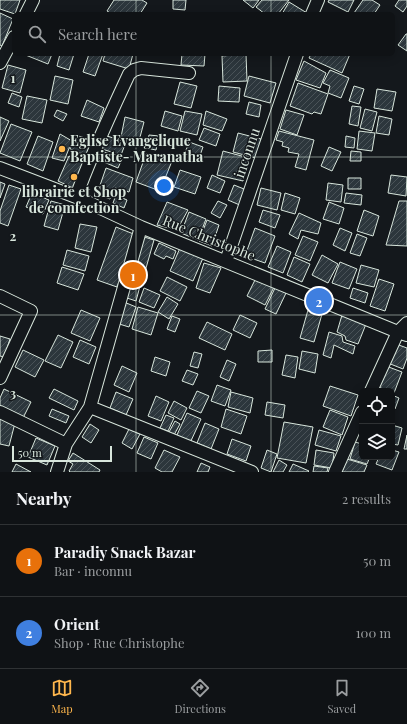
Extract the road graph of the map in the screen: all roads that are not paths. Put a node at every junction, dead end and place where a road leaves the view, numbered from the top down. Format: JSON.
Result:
{"nodes":[{"id":1,"x":33,"y":0,"type":"edge"},
{"id":2,"x":318,"y":0,"type":"edge"},
{"id":3,"x":27,"y":12,"type":"edge"},
{"id":4,"x":313,"y":12,"type":"edge"},
{"id":5,"x":12,"y":41,"type":"edge"},
{"id":6,"x":296,"y":56,"type":"edge"},
{"id":7,"x":0,"y":63,"type":"edge"},
{"id":8,"x":189,"y":73,"type":"dead end"},
{"id":9,"x":0,"y":168,"type":"edge"},
{"id":10,"x":76,"y":197,"type":"junction"},
{"id":11,"x":141,"y":227,"type":"junction"},
{"id":12,"x":226,"y":261,"type":"junction"},
{"id":13,"x":0,"y":296,"type":"edge"},
{"id":14,"x":407,"y":323,"type":"edge"},
{"id":15,"x":402,"y":333,"type":"edge"},
{"id":16,"x":0,"y":378,"type":"edge"},
{"id":17,"x":373,"y":388,"type":"edge"},
{"id":18,"x":90,"y":407,"type":"junction"},
{"id":19,"x":0,"y":412,"type":"edge"},
{"id":20,"x":359,"y":419,"type":"edge"},
{"id":21,"x":66,"y":444,"type":"junction"},
{"id":22,"x":57,"y":472,"type":"edge"},
{"id":23,"x":252,"y":472,"type":"edge"},
{"id":24,"x":335,"y":472,"type":"edge"}],
"edges":[{"from":1,"to":3,"type":"street"},
{"from":2,"to":4,"type":"street"},
{"from":5,"to":7,"type":"street"},
{"from":6,"to":12,"type":"street","name":"inconnu"},
{"from":8,"to":10,"type":"street"},
{"from":9,"to":10,"type":"street","name":"Rue Christophe"},
{"from":10,"to":11,"type":"street","name":"Rue Christophe"},
{"from":11,"to":12,"type":"street","name":"Rue Christophe"},
{"from":11,"to":18,"type":"street"},
{"from":12,"to":15,"type":"street","name":"Rue Christophe"},
{"from":13,"to":16,"type":"street"},
{"from":14,"to":15,"type":"street"},
{"from":15,"to":17,"type":"street"},
{"from":18,"to":21,"type":"street"},
{"from":18,"to":23,"type":"street"},
{"from":19,"to":21,"type":"street"},
{"from":20,"to":24,"type":"street"},
{"from":21,"to":22,"type":"street"}]}
